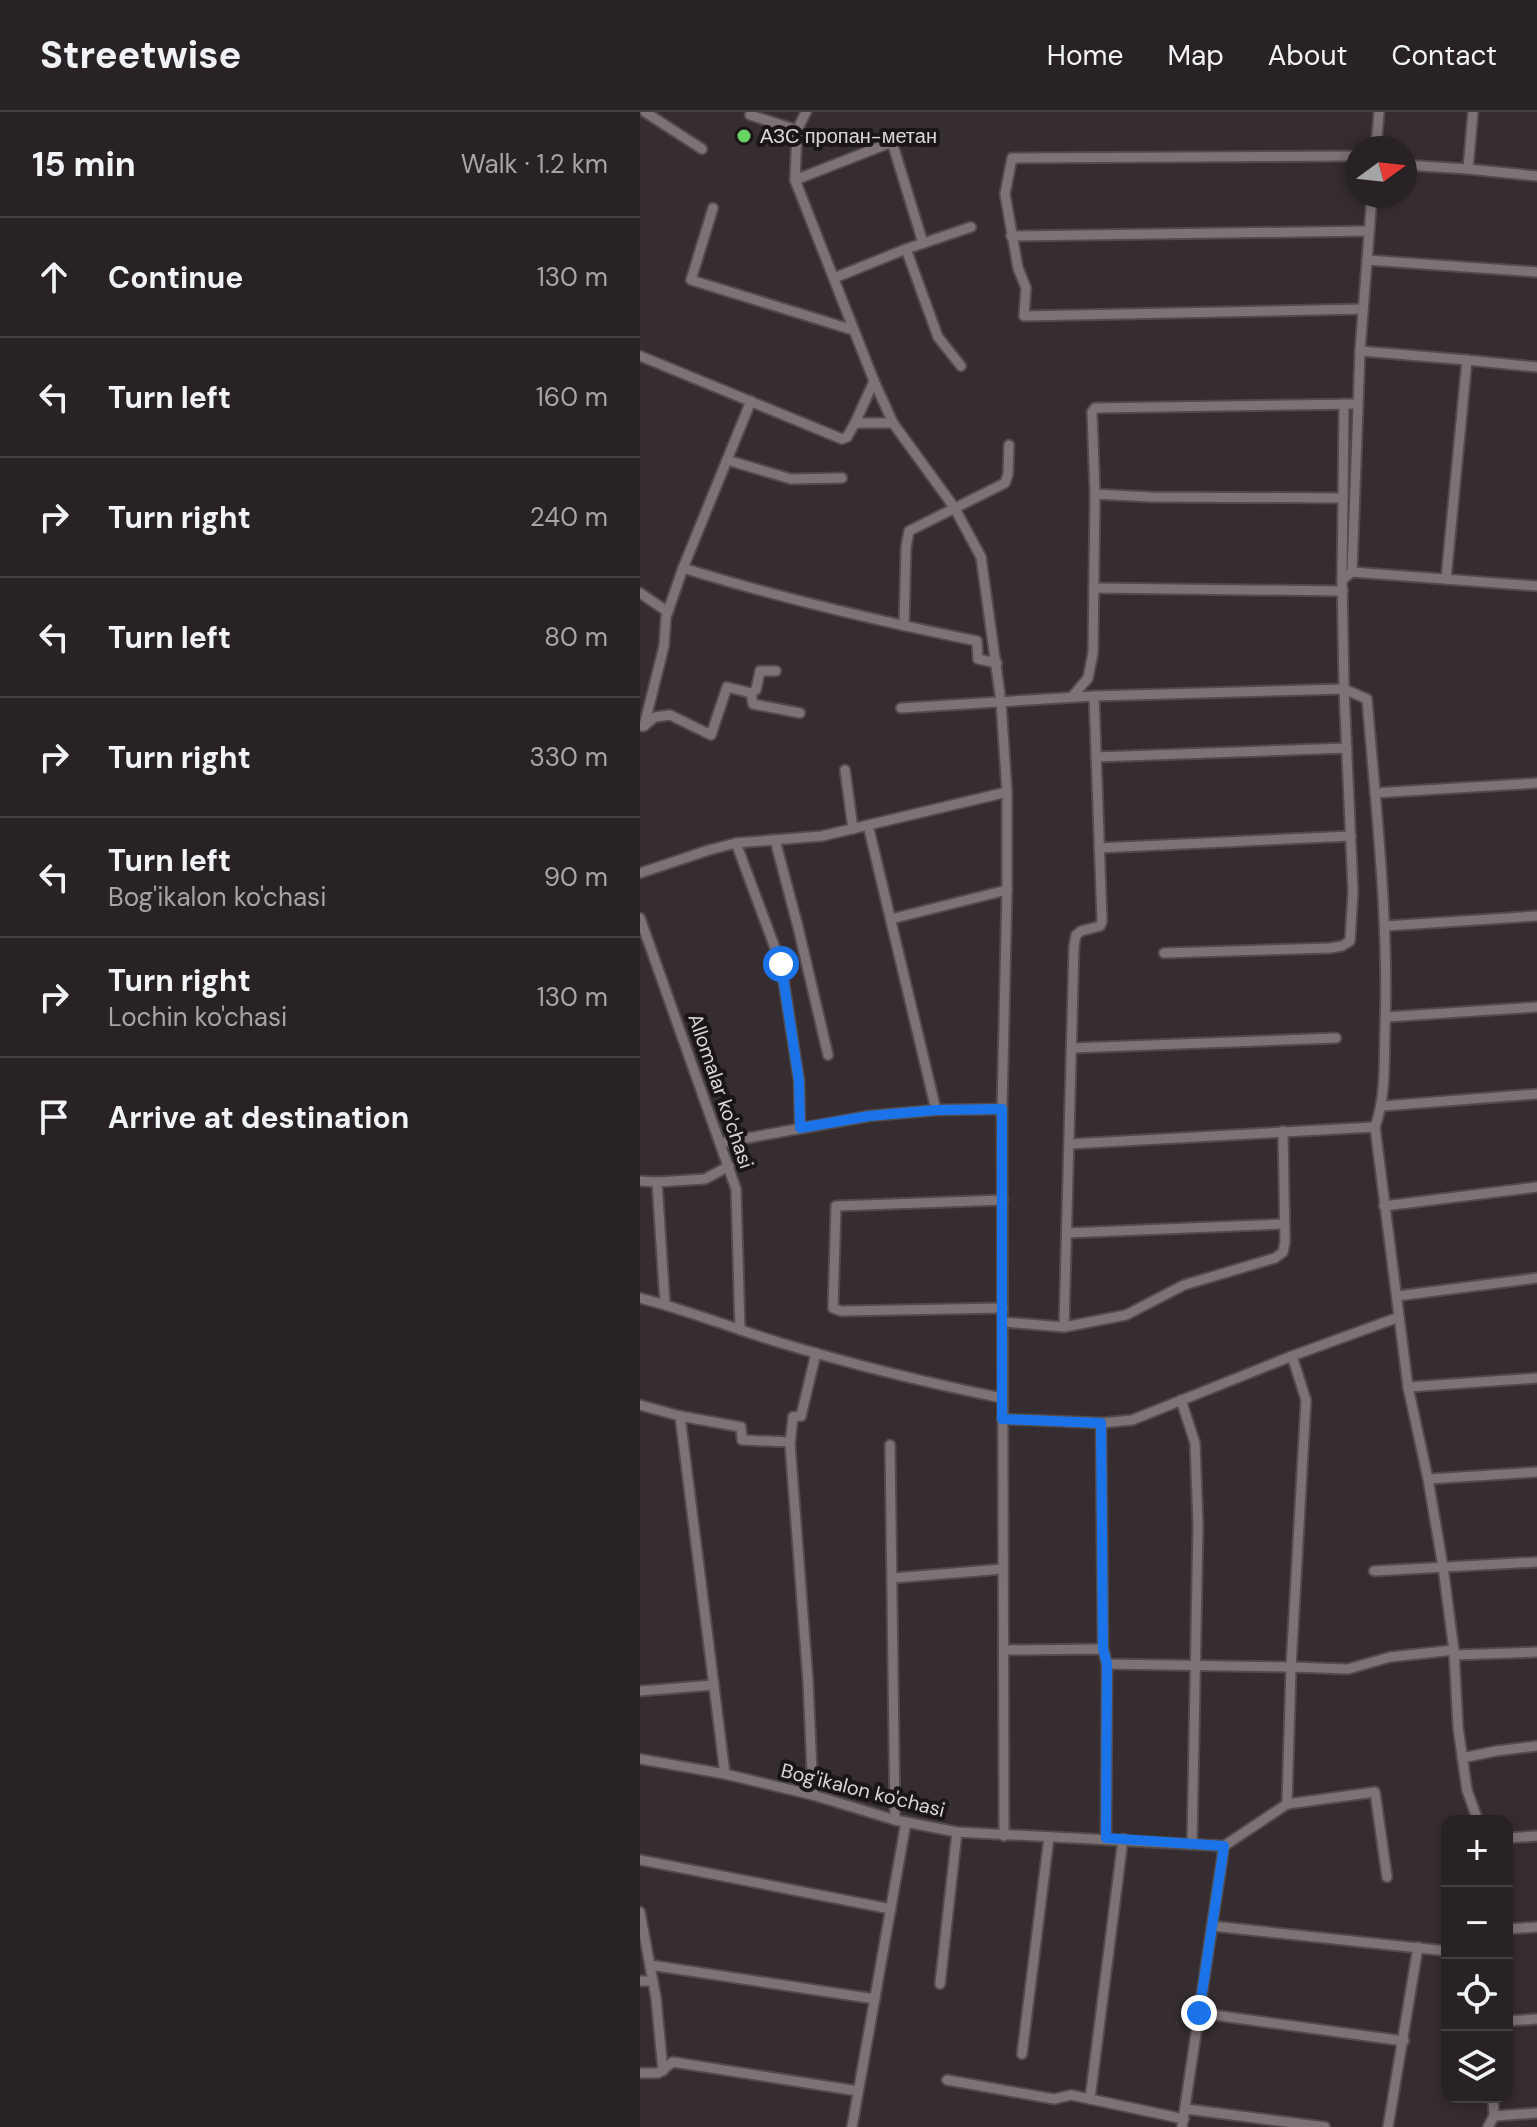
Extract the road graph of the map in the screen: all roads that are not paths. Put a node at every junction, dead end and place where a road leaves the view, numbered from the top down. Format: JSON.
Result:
{"nodes":[{"id":1,"x":645,"y":112,"type":"edge"},
{"id":2,"x":806,"y":112,"type":"edge"},
{"id":3,"x":1379,"y":112,"type":"edge"},
{"id":4,"x":1473,"y":112,"type":"edge"},
{"id":5,"x":750,"y":115,"type":"dead end"},
{"id":6,"x":797,"y":130,"type":"junction"},
{"id":7,"x":1377,"y":136,"type":"edge"},
{"id":8,"x":702,"y":149,"type":"dead end"},
{"id":9,"x":1345,"y":156,"type":"edge"},
{"id":10,"x":1417,"y":166,"type":"edge"},
{"id":11,"x":1468,"y":169,"type":"junction"},
{"id":12,"x":1537,"y":176,"type":"edge"},
{"id":13,"x":795,"y":180,"type":"junction"},
{"id":14,"x":713,"y":208,"type":"dead end"},
{"id":15,"x":1371,"y":208,"type":"edge"},
{"id":16,"x":971,"y":227,"type":"dead end"},
{"id":17,"x":1369,"y":231,"type":"junction"},
{"id":18,"x":1011,"y":236,"type":"junction"},
{"id":19,"x":923,"y":243,"type":"junction"},
{"id":20,"x":906,"y":249,"type":"junction"},
{"id":21,"x":1367,"y":260,"type":"junction"},
{"id":22,"x":1537,"y":272,"type":"edge"},
{"id":23,"x":834,"y":278,"type":"junction"},
{"id":24,"x":1363,"y":309,"type":"junction"},
{"id":25,"x":853,"y":330,"type":"junction"},
{"id":26,"x":1360,"y":351,"type":"junction"},
{"id":27,"x":640,"y":356,"type":"edge"},
{"id":28,"x":1467,"y":360,"type":"junction"},
{"id":29,"x":961,"y":366,"type":"dead end"},
{"id":30,"x":1537,"y":367,"type":"edge"},
{"id":31,"x":874,"y":381,"type":"junction"},
{"id":32,"x":751,"y":401,"type":"junction"},
{"id":33,"x":1344,"y":404,"type":"junction"},
{"id":34,"x":1357,"y":404,"type":"junction"},
{"id":35,"x":855,"y":423,"type":"junction"},
{"id":36,"x":893,"y":423,"type":"junction"},
{"id":37,"x":1009,"y":445,"type":"dead end"},
{"id":38,"x":727,"y":460,"type":"junction"},
{"id":39,"x":842,"y":478,"type":"dead end"},
{"id":40,"x":1095,"y":494,"type":"junction"},
{"id":41,"x":1343,"y":498,"type":"junction"},
{"id":42,"x":954,"y":507,"type":"junction"},
{"id":43,"x":683,"y":568,"type":"junction"},
{"id":44,"x":1352,"y":572,"type":"junction"},
{"id":45,"x":1446,"y":579,"type":"junction"},
{"id":46,"x":1342,"y":585,"type":"junction"},
{"id":47,"x":1537,"y":586,"type":"edge"},
{"id":48,"x":1094,"y":588,"type":"junction"},
{"id":49,"x":640,"y":593,"type":"edge"},
{"id":50,"x":668,"y":612,"type":"junction"},
{"id":51,"x":904,"y":626,"type":"junction"},
{"id":52,"x":997,"y":663,"type":"junction"},
{"id":53,"x":776,"y":671,"type":"dead end"},
{"id":54,"x":1344,"y":689,"type":"junction"},
{"id":55,"x":751,"y":693,"type":"junction"},
{"id":56,"x":1094,"y":696,"type":"junction"},
{"id":57,"x":1072,"y":697,"type":"junction"},
{"id":58,"x":1001,"y":702,"type":"junction"},
{"id":59,"x":901,"y":708,"type":"dead end"},
{"id":60,"x":800,"y":713,"type":"dead end"},
{"id":61,"x":642,"y":726,"type":"edge"},
{"id":62,"x":1347,"y":748,"type":"junction"},
{"id":63,"x":1096,"y":757,"type":"junction"},
{"id":64,"x":845,"y":770,"type":"dead end"},
{"id":65,"x":1537,"y":783,"type":"edge"},
{"id":66,"x":1007,"y":792,"type":"junction"},
{"id":67,"x":1375,"y":793,"type":"junction"},
{"id":68,"x":868,"y":825,"type":"junction"},
{"id":69,"x":853,"y":829,"type":"junction"},
{"id":70,"x":1351,"y":836,"type":"junction"},
{"id":71,"x":775,"y":840,"type":"junction"},
{"id":72,"x":736,"y":843,"type":"junction"},
{"id":73,"x":1099,"y":848,"type":"junction"},
{"id":74,"x":640,"y":873,"type":"edge"},
{"id":75,"x":1007,"y":890,"type":"junction"},
{"id":76,"x":1537,"y":916,"type":"edge"},
{"id":77,"x":640,"y":918,"type":"edge"},
{"id":78,"x":891,"y":919,"type":"junction"},
{"id":79,"x":1385,"y":926,"type":"junction"},
{"id":80,"x":1164,"y":953,"type":"dead end"},
{"id":81,"x":1537,"y":1007,"type":"edge"},
{"id":82,"x":1386,"y":1017,"type":"junction"},
{"id":83,"x":1336,"y":1038,"type":"dead end"},
{"id":84,"x":1072,"y":1048,"type":"junction"},
{"id":85,"x":828,"y":1055,"type":"dead end"},
{"id":86,"x":1537,"y":1094,"type":"edge"},
{"id":87,"x":1383,"y":1106,"type":"junction"},
{"id":88,"x":1002,"y":1109,"type":"junction"},
{"id":89,"x":936,"y":1110,"type":"junction"},
{"id":90,"x":1375,"y":1127,"type":"junction"},
{"id":91,"x":800,"y":1128,"type":"junction"},
{"id":92,"x":1283,"y":1131,"type":"junction"},
{"id":93,"x":720,"y":1143,"type":"junction"},
{"id":94,"x":1070,"y":1144,"type":"junction"},
{"id":95,"x":729,"y":1166,"type":"junction"},
{"id":96,"x":640,"y":1181,"type":"edge"},
{"id":97,"x":657,"y":1182,"type":"junction"},
{"id":98,"x":1537,"y":1187,"type":"edge"},
{"id":99,"x":1003,"y":1200,"type":"junction"},
{"id":100,"x":1384,"y":1206,"type":"junction"},
{"id":101,"x":1284,"y":1224,"type":"junction"},
{"id":102,"x":1067,"y":1233,"type":"junction"},
{"id":103,"x":1537,"y":1278,"type":"edge"},
{"id":104,"x":1397,"y":1296,"type":"junction"},
{"id":105,"x":640,"y":1298,"type":"edge"},
{"id":106,"x":665,"y":1304,"type":"junction"},
{"id":107,"x":1003,"y":1308,"type":"junction"},
{"id":108,"x":1399,"y":1317,"type":"junction"},
{"id":109,"x":1004,"y":1322,"type":"junction"},
{"id":110,"x":1064,"y":1327,"type":"junction"},
{"id":111,"x":740,"y":1330,"type":"junction"},
{"id":112,"x":816,"y":1353,"type":"junction"},
{"id":113,"x":1292,"y":1356,"type":"junction"},
{"id":114,"x":1537,"y":1378,"type":"edge"},
{"id":115,"x":1408,"y":1387,"type":"junction"},
{"id":116,"x":1002,"y":1398,"type":"junction"},
{"id":117,"x":1181,"y":1400,"type":"junction"},
{"id":118,"x":640,"y":1405,"type":"edge"},
{"id":119,"x":680,"y":1416,"type":"junction"},
{"id":120,"x":1002,"y":1419,"type":"junction"},
{"id":121,"x":1101,"y":1423,"type":"junction"},
{"id":122,"x":790,"y":1442,"type":"junction"},
{"id":123,"x":890,"y":1445,"type":"dead end"},
{"id":124,"x":1537,"y":1472,"type":"edge"},
{"id":125,"x":1428,"y":1479,"type":"junction"},
{"id":126,"x":1537,"y":1562,"type":"edge"},
{"id":127,"x":1443,"y":1567,"type":"junction"},
{"id":128,"x":1003,"y":1569,"type":"junction"},
{"id":129,"x":1374,"y":1571,"type":"dead end"},
{"id":130,"x":893,"y":1578,"type":"junction"},
{"id":131,"x":1103,"y":1649,"type":"junction"},
{"id":132,"x":1004,"y":1650,"type":"junction"},
{"id":133,"x":1537,"y":1652,"type":"edge"},
{"id":134,"x":1454,"y":1655,"type":"junction"},
{"id":135,"x":1107,"y":1664,"type":"junction"},
{"id":136,"x":1196,"y":1666,"type":"junction"},
{"id":137,"x":1291,"y":1667,"type":"junction"},
{"id":138,"x":714,"y":1685,"type":"junction"},
{"id":139,"x":640,"y":1691,"type":"edge"},
{"id":140,"x":1537,"y":1746,"type":"edge"},
{"id":141,"x":1462,"y":1758,"type":"junction"},
{"id":142,"x":640,"y":1759,"type":"edge"},
{"id":143,"x":725,"y":1774,"type":"junction"},
{"id":144,"x":813,"y":1795,"type":"junction"},
{"id":145,"x":1287,"y":1804,"type":"junction"},
{"id":146,"x":1476,"y":1815,"type":"edge"},
{"id":147,"x":895,"y":1820,"type":"junction"},
{"id":148,"x":906,"y":1822,"type":"junction"},
{"id":149,"x":957,"y":1832,"type":"junction"},
{"id":150,"x":1004,"y":1836,"type":"junction"},
{"id":151,"x":1537,"y":1836,"type":"edge"},
{"id":152,"x":1049,"y":1837,"type":"junction"},
{"id":153,"x":1106,"y":1838,"type":"junction"},
{"id":154,"x":1513,"y":1838,"type":"edge"},
{"id":155,"x":1123,"y":1839,"type":"junction"},
{"id":156,"x":1192,"y":1844,"type":"junction"},
{"id":157,"x":1224,"y":1846,"type":"junction"},
{"id":158,"x":640,"y":1860,"type":"edge"},
{"id":159,"x":1387,"y":1877,"type":"dead end"},
{"id":160,"x":891,"y":1909,"type":"junction"},
{"id":161,"x":640,"y":1914,"type":"edge"},
{"id":162,"x":1212,"y":1926,"type":"junction"},
{"id":163,"x":1537,"y":1927,"type":"edge"},
{"id":164,"x":1513,"y":1929,"type":"edge"},
{"id":165,"x":1418,"y":1947,"type":"junction"},
{"id":166,"x":1441,"y":1950,"type":"edge"},
{"id":167,"x":650,"y":1965,"type":"junction"},
{"id":168,"x":640,"y":1981,"type":"edge"},
{"id":169,"x":652,"y":1981,"type":"junction"},
{"id":170,"x":940,"y":1984,"type":"dead end"},
{"id":171,"x":875,"y":1999,"type":"junction"},
{"id":172,"x":1199,"y":2013,"type":"junction"},
{"id":173,"x":1537,"y":2019,"type":"edge"},
{"id":174,"x":1513,"y":2021,"type":"edge"},
{"id":175,"x":1404,"y":2041,"type":"junction"},
{"id":176,"x":1022,"y":2054,"type":"dead end"},
{"id":177,"x":663,"y":2071,"type":"junction"},
{"id":178,"x":640,"y":2073,"type":"edge"},
{"id":179,"x":947,"y":2080,"type":"dead end"},
{"id":180,"x":858,"y":2091,"type":"junction"},
{"id":181,"x":1090,"y":2099,"type":"junction"},
{"id":182,"x":1493,"y":2103,"type":"edge"},
{"id":183,"x":1537,"y":2113,"type":"edge"},
{"id":184,"x":1494,"y":2116,"type":"junction"},
{"id":185,"x":1184,"y":2118,"type":"edge"},
{"id":186,"x":852,"y":2127,"type":"edge"},
{"id":187,"x":1325,"y":2127,"type":"edge"},
{"id":188,"x":1388,"y":2127,"type":"edge"},
{"id":189,"x":1488,"y":2127,"type":"edge"}],
"edges":[{"from":1,"to":8,"type":"street"},
{"from":2,"to":6,"type":"street"},
{"from":3,"to":7,"type":"street"},
{"from":4,"to":11,"type":"street"},
{"from":5,"to":6,"type":"street"},
{"from":6,"to":13,"type":"street"},
{"from":9,"to":18,"type":"street"},
{"from":10,"to":11,"type":"street"},
{"from":11,"to":12,"type":"street"},
{"from":13,"to":19,"type":"street"},
{"from":13,"to":23,"type":"street"},
{"from":14,"to":25,"type":"street"},
{"from":15,"to":17,"type":"street"},
{"from":16,"to":19,"type":"street"},
{"from":17,"to":18,"type":"street"},
{"from":17,"to":21,"type":"street"},
{"from":18,"to":24,"type":"street"},
{"from":19,"to":20,"type":"street"},
{"from":20,"to":23,"type":"street"},
{"from":20,"to":29,"type":"street"},
{"from":21,"to":22,"type":"street"},
{"from":21,"to":24,"type":"street"},
{"from":23,"to":25,"type":"street"},
{"from":24,"to":26,"type":"street"},
{"from":25,"to":31,"type":"street"},
{"from":26,"to":28,"type":"street"},
{"from":26,"to":34,"type":"street"},
{"from":27,"to":32,"type":"street"},
{"from":28,"to":30,"type":"street"},
{"from":28,"to":45,"type":"street"},
{"from":31,"to":35,"type":"street"},
{"from":31,"to":36,"type":"street"},
{"from":32,"to":35,"type":"street"},
{"from":32,"to":38,"type":"street"},
{"from":33,"to":34,"type":"street"},
{"from":33,"to":40,"type":"street"},
{"from":33,"to":41,"type":"street"},
{"from":34,"to":44,"type":"street"},
{"from":35,"to":36,"type":"street"},
{"from":36,"to":42,"type":"street"},
{"from":37,"to":42,"type":"street"},
{"from":38,"to":39,"type":"street"},
{"from":38,"to":43,"type":"street"},
{"from":40,"to":41,"type":"street"},
{"from":40,"to":48,"type":"street"},
{"from":41,"to":46,"type":"street"},
{"from":42,"to":51,"type":"street"},
{"from":42,"to":52,"type":"street"},
{"from":43,"to":50,"type":"street"},
{"from":43,"to":51,"type":"street"},
{"from":44,"to":45,"type":"street"},
{"from":44,"to":46,"type":"street"},
{"from":45,"to":47,"type":"street"},
{"from":46,"to":48,"type":"street"},
{"from":46,"to":54,"type":"street"},
{"from":48,"to":57,"type":"street"},
{"from":49,"to":50,"type":"street"},
{"from":50,"to":61,"type":"street"},
{"from":51,"to":52,"type":"street"},
{"from":52,"to":58,"type":"street"},
{"from":53,"to":55,"type":"street"},
{"from":54,"to":56,"type":"street"},
{"from":54,"to":62,"type":"street"},
{"from":54,"to":67,"type":"street"},
{"from":55,"to":60,"type":"street"},
{"from":55,"to":61,"type":"street"},
{"from":56,"to":57,"type":"street"},
{"from":56,"to":63,"type":"street"},
{"from":57,"to":58,"type":"street"},
{"from":58,"to":59,"type":"street"},
{"from":58,"to":66,"type":"street"},
{"from":62,"to":63,"type":"street"},
{"from":62,"to":70,"type":"street"},
{"from":63,"to":73,"type":"street"},
{"from":64,"to":69,"type":"street"},
{"from":65,"to":67,"type":"street"},
{"from":66,"to":68,"type":"street"},
{"from":66,"to":75,"type":"street"},
{"from":67,"to":79,"type":"street"},
{"from":68,"to":69,"type":"street"},
{"from":68,"to":78,"type":"street"},
{"from":69,"to":71,"type":"street"},
{"from":70,"to":73,"type":"street"},
{"from":70,"to":80,"type":"street"},
{"from":71,"to":72,"type":"street"},
{"from":71,"to":85,"type":"street"},
{"from":72,"to":74,"type":"street"},
{"from":72,"to":91,"type":"street"},
{"from":73,"to":84,"type":"street"},
{"from":75,"to":78,"type":"street"},
{"from":75,"to":88,"type":"street"},
{"from":76,"to":79,"type":"street"},
{"from":77,"to":93,"type":"street","name":"Allomalar ko'chasi"},
{"from":78,"to":89,"type":"street"},
{"from":79,"to":82,"type":"street"},
{"from":81,"to":82,"type":"street"},
{"from":82,"to":87,"type":"street"},
{"from":83,"to":84,"type":"street"},
{"from":84,"to":94,"type":"street"},
{"from":86,"to":87,"type":"street"},
{"from":87,"to":90,"type":"street"},
{"from":88,"to":89,"type":"street"},
{"from":88,"to":99,"type":"street"},
{"from":89,"to":91,"type":"street"},
{"from":90,"to":92,"type":"street"},
{"from":90,"to":100,"type":"street"},
{"from":91,"to":93,"type":"street"},
{"from":92,"to":94,"type":"street"},
{"from":92,"to":101,"type":"street"},
{"from":93,"to":95,"type":"street","name":"Allomalar ko'chasi"},
{"from":94,"to":102,"type":"street"},
{"from":95,"to":97,"type":"street"},
{"from":95,"to":111,"type":"street","name":"Allomalar ko'chasi"},
{"from":96,"to":97,"type":"street"},
{"from":97,"to":106,"type":"street"},
{"from":98,"to":100,"type":"street"},
{"from":99,"to":107,"type":"street"},
{"from":99,"to":107,"type":"street"},
{"from":100,"to":104,"type":"street"},
{"from":101,"to":102,"type":"street"},
{"from":101,"to":110,"type":"street"},
{"from":102,"to":110,"type":"street"},
{"from":103,"to":104,"type":"street"},
{"from":104,"to":108,"type":"street"},
{"from":105,"to":106,"type":"street"},
{"from":106,"to":111,"type":"street"},
{"from":107,"to":109,"type":"street"},
{"from":108,"to":113,"type":"street"},
{"from":108,"to":115,"type":"street"},
{"from":109,"to":110,"type":"street"},
{"from":109,"to":116,"type":"street"},
{"from":111,"to":112,"type":"street"},
{"from":112,"to":116,"type":"street"},
{"from":112,"to":122,"type":"street"},
{"from":113,"to":117,"type":"street"},
{"from":113,"to":137,"type":"street"},
{"from":114,"to":115,"type":"street"},
{"from":115,"to":125,"type":"street"},
{"from":116,"to":120,"type":"street"},
{"from":117,"to":121,"type":"street"},
{"from":117,"to":136,"type":"street"},
{"from":118,"to":119,"type":"street"},
{"from":119,"to":122,"type":"street"},
{"from":119,"to":138,"type":"street"},
{"from":120,"to":121,"type":"street"},
{"from":120,"to":128,"type":"street"},
{"from":121,"to":131,"type":"street"},
{"from":122,"to":144,"type":"street"},
{"from":123,"to":130,"type":"street"},
{"from":124,"to":125,"type":"street"},
{"from":125,"to":127,"type":"street"},
{"from":126,"to":127,"type":"street"},
{"from":127,"to":129,"type":"street"},
{"from":127,"to":134,"type":"street"},
{"from":128,"to":130,"type":"street"},
{"from":128,"to":132,"type":"street"},
{"from":130,"to":147,"type":"street"},
{"from":131,"to":132,"type":"street"},
{"from":131,"to":135,"type":"street"},
{"from":132,"to":150,"type":"street"},
{"from":133,"to":134,"type":"street"},
{"from":134,"to":137,"type":"street"},
{"from":134,"to":141,"type":"street"},
{"from":135,"to":136,"type":"street"},
{"from":135,"to":153,"type":"street"},
{"from":136,"to":137,"type":"street"},
{"from":136,"to":156,"type":"street"},
{"from":137,"to":145,"type":"street"},
{"from":138,"to":139,"type":"street"},
{"from":138,"to":143,"type":"street"},
{"from":140,"to":141,"type":"street"},
{"from":141,"to":146,"type":"street"},
{"from":142,"to":143,"type":"street","name":"Bog'ikalon ko'chasi"},
{"from":143,"to":144,"type":"street","name":"Bog'ikalon ko'chasi"},
{"from":144,"to":147,"type":"street","name":"Bog'ikalon ko'chasi"},
{"from":145,"to":157,"type":"street"},
{"from":145,"to":159,"type":"street"},
{"from":147,"to":148,"type":"street","name":"Bog'ikalon ko'chasi"},
{"from":148,"to":149,"type":"street","name":"Bog'ikalon ko'chasi"},
{"from":148,"to":160,"type":"street"},
{"from":149,"to":150,"type":"street","name":"Bog'ikalon ko'chasi"},
{"from":149,"to":170,"type":"street"},
{"from":150,"to":152,"type":"street","name":"Bog'ikalon ko'chasi"},
{"from":151,"to":154,"type":"street"},
{"from":152,"to":153,"type":"street","name":"Bog'ikalon ko'chasi"},
{"from":152,"to":176,"type":"street"},
{"from":153,"to":155,"type":"street","name":"Bog'ikalon ko'chasi"},
{"from":155,"to":156,"type":"street","name":"Bog'ikalon ko'chasi"},
{"from":155,"to":181,"type":"street"},
{"from":156,"to":157,"type":"street","name":"Bog'ikalon ko'chasi"},
{"from":157,"to":162,"type":"street"},
{"from":158,"to":160,"type":"street"},
{"from":160,"to":171,"type":"street"},
{"from":161,"to":167,"type":"street"},
{"from":162,"to":165,"type":"street"},
{"from":162,"to":172,"type":"street"},
{"from":163,"to":164,"type":"street"},
{"from":165,"to":166,"type":"street"},
{"from":165,"to":175,"type":"street"},
{"from":167,"to":169,"type":"street"},
{"from":167,"to":171,"type":"street"},
{"from":168,"to":169,"type":"street"},
{"from":169,"to":177,"type":"street"},
{"from":171,"to":180,"type":"street"},
{"from":172,"to":175,"type":"street"},
{"from":172,"to":185,"type":"street"},
{"from":173,"to":174,"type":"street"},
{"from":175,"to":188,"type":"street"},
{"from":177,"to":178,"type":"street"},
{"from":177,"to":180,"type":"street"},
{"from":179,"to":181,"type":"street"},
{"from":180,"to":186,"type":"street"},
{"from":181,"to":185,"type":"street"},
{"from":182,"to":184,"type":"street"},
{"from":183,"to":184,"type":"street"},
{"from":184,"to":189,"type":"street"},
{"from":185,"to":187,"type":"street"}]}
